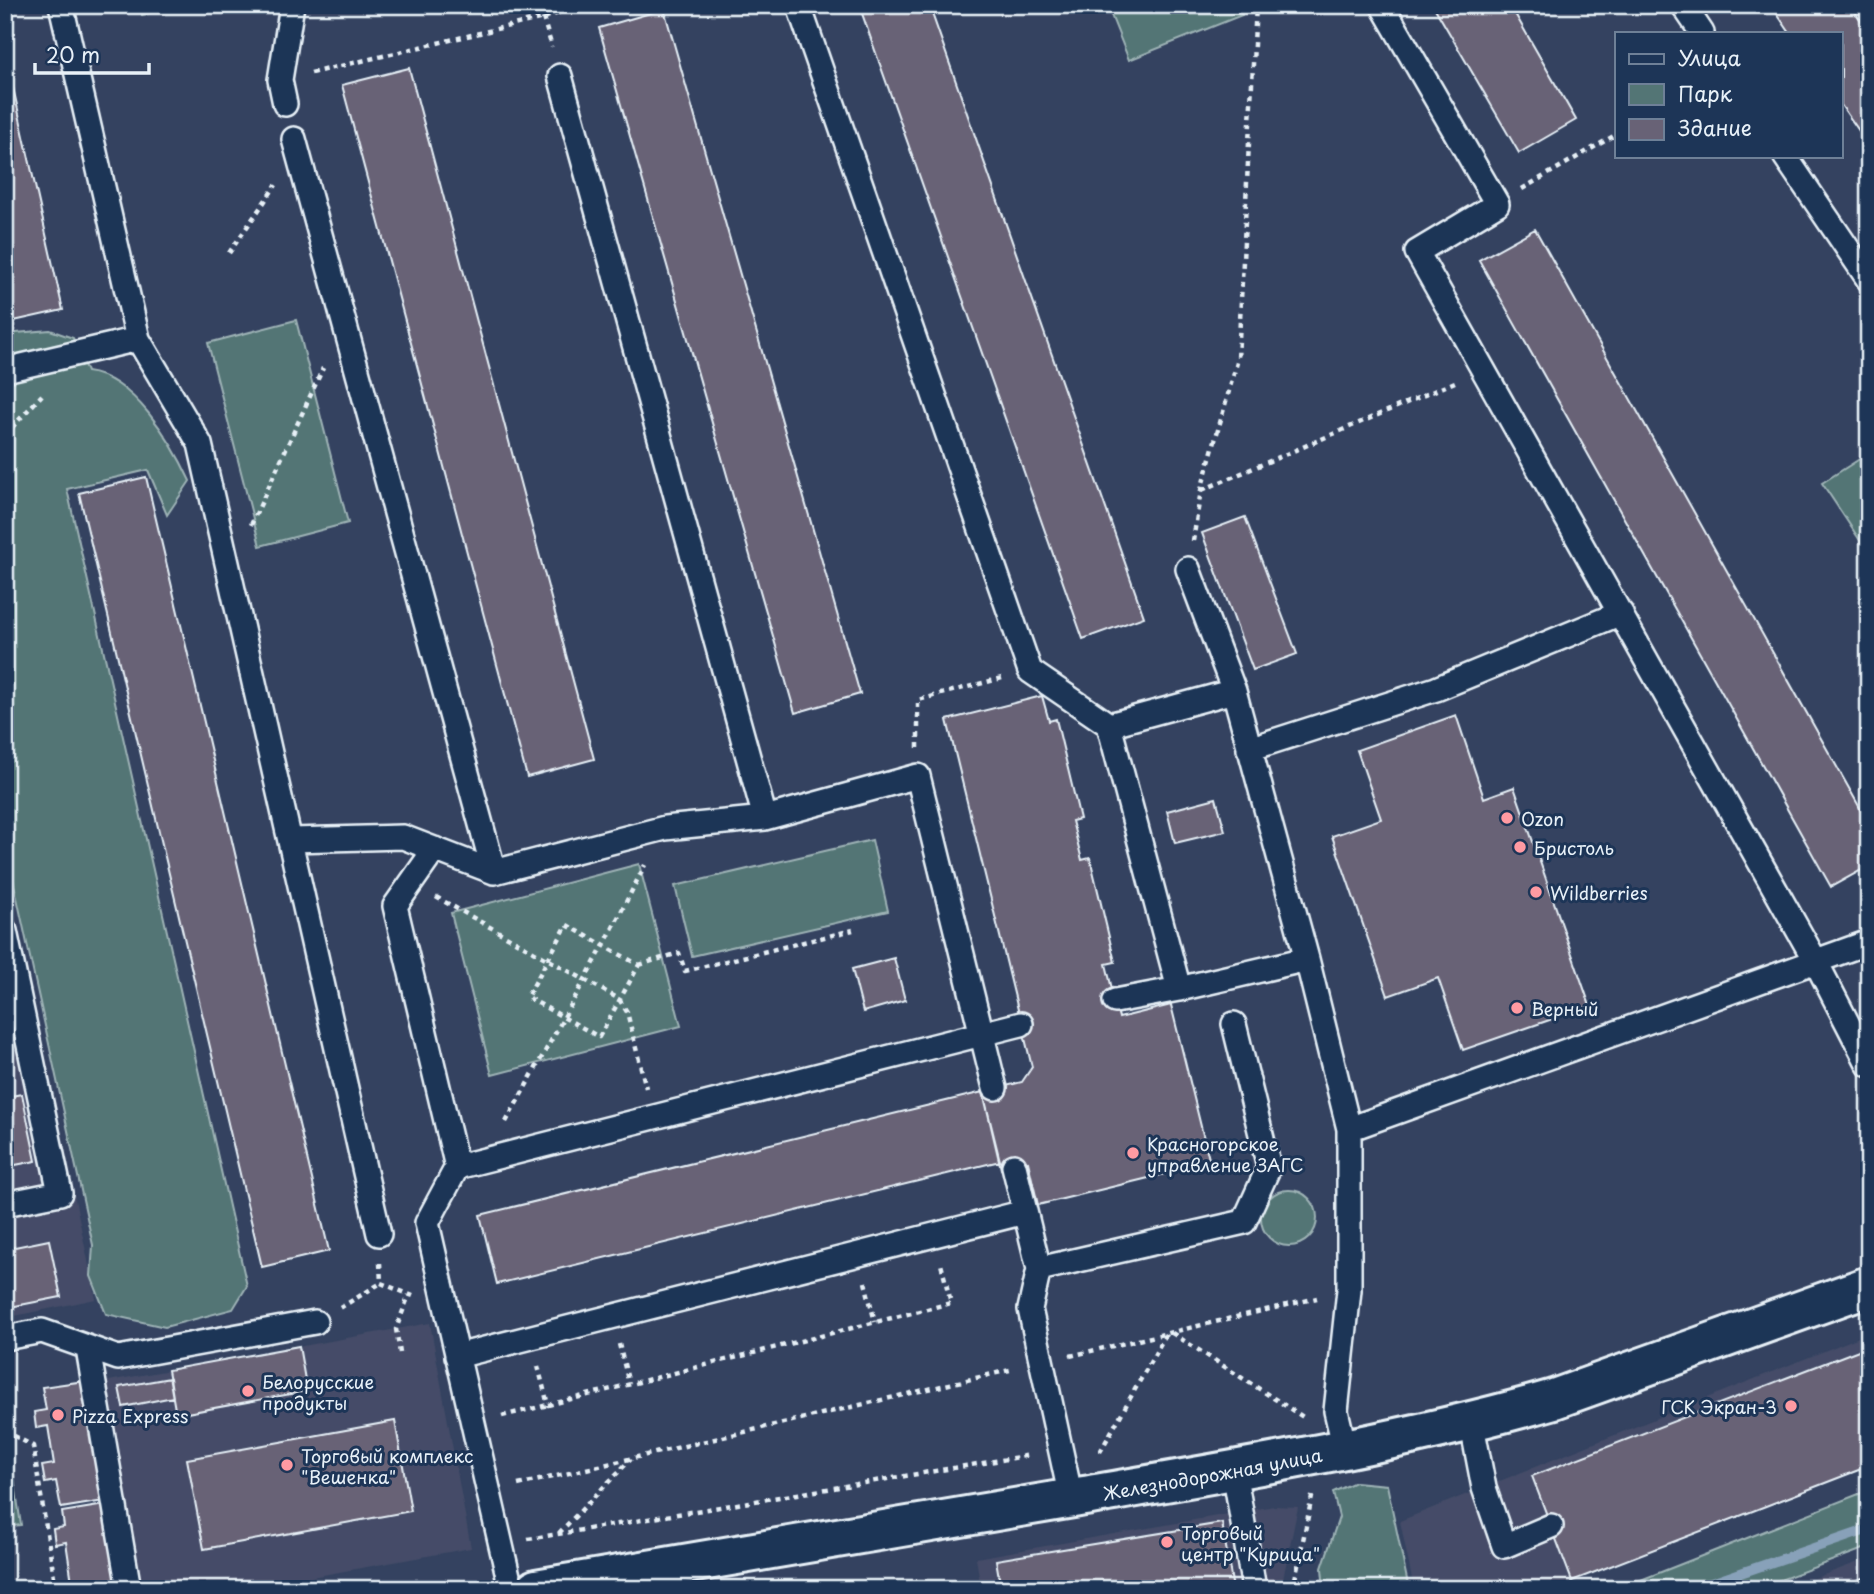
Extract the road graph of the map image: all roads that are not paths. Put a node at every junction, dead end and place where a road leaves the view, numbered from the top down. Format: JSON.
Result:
{"nodes":[{"id":1,"x":61,"y":5,"type":"edge"},
{"id":2,"x":292,"y":5,"type":"edge"},
{"id":3,"x":1382,"y":5,"type":"edge"},
{"id":4,"x":1683,"y":5,"type":"edge"},
{"id":5,"x":801,"y":12,"type":"dead end"},
{"id":6,"x":1701,"y":32,"type":"edge"},
{"id":7,"x":560,"y":76,"type":"dead end"},
{"id":8,"x":285,"y":104,"type":"dead end"},
{"id":9,"x":296,"y":146,"type":"road end"},
{"id":10,"x":1786,"y":158,"type":"edge"},
{"id":11,"x":1869,"y":280,"type":"edge"},
{"id":12,"x":138,"y":339,"type":"junction"},
{"id":13,"x":5,"y":370,"type":"edge"},
{"id":14,"x":1188,"y":569,"type":"road end"},
{"id":15,"x":1621,"y":613,"type":"junction"},
{"id":16,"x":1234,"y":691,"type":"junction"},
{"id":17,"x":1109,"y":725,"type":"junction"},
{"id":18,"x":1249,"y":749,"type":"junction"},
{"id":19,"x":765,"y":818,"type":"junction"},
{"id":20,"x":291,"y":840,"type":"junction"},
{"id":21,"x":435,"y":849,"type":"junction"},
{"id":22,"x":494,"y":872,"type":"junction"},
{"id":23,"x":5,"y":931,"type":"edge"},
{"id":24,"x":1869,"y":942,"type":"edge"},
{"id":25,"x":1307,"y":959,"type":"junction"},
{"id":26,"x":1816,"y":962,"type":"junction"},
{"id":27,"x":1179,"y":989,"type":"junction"},
{"id":28,"x":1115,"y":1001,"type":"dead end"},
{"id":29,"x":1021,"y":1024,"type":"dead end"},
{"id":30,"x":1234,"y":1024,"type":"dead end"},
{"id":31,"x":982,"y":1034,"type":"junction"},
{"id":32,"x":1869,"y":1065,"type":"edge"},
{"id":33,"x":995,"y":1088,"type":"dead end"},
{"id":34,"x":1349,"y":1129,"type":"junction"},
{"id":35,"x":1014,"y":1166,"type":"dead end"},
{"id":36,"x":457,"y":1167,"type":"junction"},
{"id":37,"x":5,"y":1204,"type":"edge"},
{"id":38,"x":1025,"y":1212,"type":"junction"},
{"id":39,"x":379,"y":1234,"type":"dead end"},
{"id":40,"x":1039,"y":1269,"type":"junction"},
{"id":41,"x":1869,"y":1286,"type":"edge"},
{"id":42,"x":315,"y":1322,"type":"road end"},
{"id":43,"x":5,"y":1338,"type":"edge"},
{"id":44,"x":88,"y":1349,"type":"junction"},
{"id":45,"x":457,"y":1356,"type":"junction"},
{"id":46,"x":1471,"y":1420,"type":"junction"},
{"id":47,"x":1345,"y":1450,"type":"junction"},
{"id":48,"x":1234,"y":1470,"type":"junction"},
{"id":49,"x":1071,"y":1499,"type":"junction"},
{"id":50,"x":1551,"y":1526,"type":"dead end"},
{"id":51,"x":129,"y":1589,"type":"edge"},
{"id":52,"x":511,"y":1589,"type":"edge"},
{"id":53,"x":536,"y":1589,"type":"edge"},
{"id":54,"x":1254,"y":1589,"type":"edge"}],
"edges":[{"from":1,"to":12,"type":"lane"},
{"from":2,"to":8,"type":"lane"},
{"from":3,"to":15,"type":"lane"},
{"from":4,"to":6,"type":"lane"},
{"from":5,"to":17,"type":"lane"},
{"from":7,"to":19,"type":"lane"},
{"from":9,"to":22,"type":"lane"},
{"from":10,"to":11,"type":"lane"},
{"from":12,"to":13,"type":"lane"},
{"from":12,"to":20,"type":"lane"},
{"from":14,"to":16,"type":"lane"},
{"from":15,"to":18,"type":"lane"},
{"from":15,"to":26,"type":"lane"},
{"from":16,"to":17,"type":"lane"},
{"from":16,"to":18,"type":"lane"},
{"from":17,"to":27,"type":"lane"},
{"from":18,"to":25,"type":"lane"},
{"from":19,"to":22,"type":"lane"},
{"from":19,"to":31,"type":"lane"},
{"from":20,"to":21,"type":"lane"},
{"from":20,"to":39,"type":"lane"},
{"from":21,"to":22,"type":"lane"},
{"from":21,"to":36,"type":"lane"},
{"from":23,"to":37,"type":"lane"},
{"from":24,"to":26,"type":"lane"},
{"from":25,"to":27,"type":"lane"},
{"from":25,"to":34,"type":"lane"},
{"from":26,"to":32,"type":"lane"},
{"from":26,"to":34,"type":"lane"},
{"from":27,"to":28,"type":"lane"},
{"from":29,"to":31,"type":"lane"},
{"from":30,"to":40,"type":"lane"},
{"from":31,"to":33,"type":"lane"},
{"from":31,"to":36,"type":"lane"},
{"from":34,"to":47,"type":"lane"},
{"from":35,"to":38,"type":"lane"},
{"from":36,"to":45,"type":"lane"},
{"from":38,"to":40,"type":"lane"},
{"from":38,"to":45,"type":"lane"},
{"from":40,"to":49,"type":"lane"},
{"from":41,"to":46,"type":"street","name":"Железнодорожная улица"},
{"from":42,"to":44,"type":"lane"},
{"from":43,"to":44,"type":"lane"},
{"from":44,"to":51,"type":"lane"},
{"from":45,"to":52,"type":"lane"},
{"from":46,"to":47,"type":"street","name":"Железнодорожная улица"},
{"from":46,"to":50,"type":"lane"},
{"from":47,"to":48,"type":"street","name":"Железнодорожная улица"},
{"from":48,"to":49,"type":"street","name":"Железнодорожная улица"},
{"from":48,"to":54,"type":"lane"},
{"from":49,"to":53,"type":"street","name":"Железнодорожная улица"}]}
